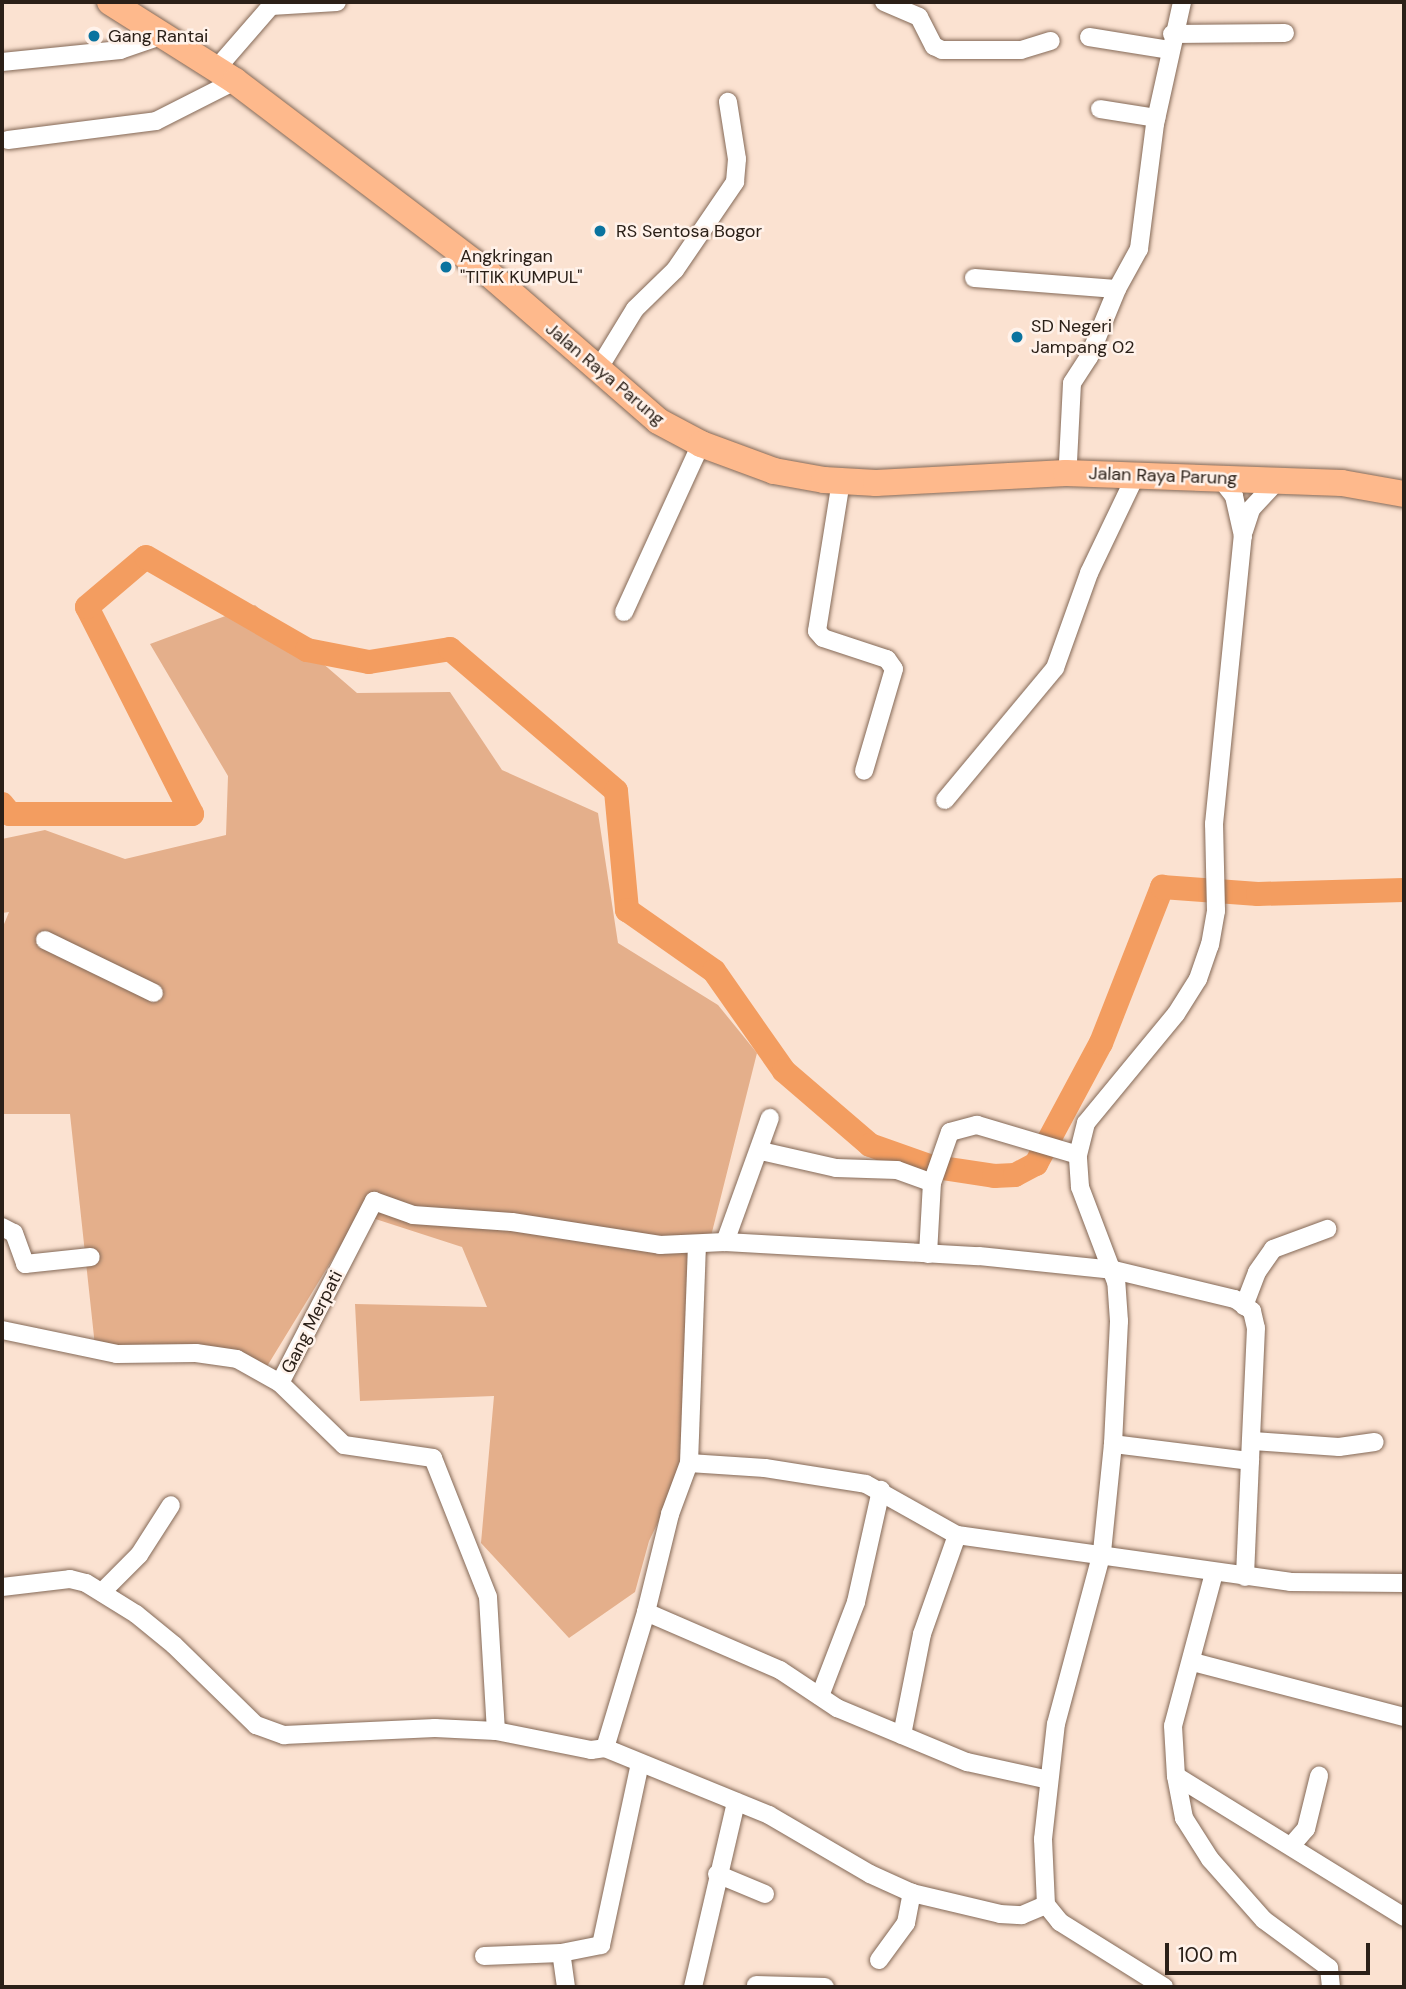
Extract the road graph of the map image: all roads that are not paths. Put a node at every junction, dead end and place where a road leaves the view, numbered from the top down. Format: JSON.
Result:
{"nodes":[{"id":1,"x":110,"y":2,"type":"edge"},
{"id":2,"x":138,"y":2,"type":"edge"},
{"id":3,"x":337,"y":2,"type":"edge"},
{"id":4,"x":884,"y":2,"type":"edge"},
{"id":5,"x":1181,"y":2,"type":"edge"},
{"id":6,"x":1285,"y":33,"type":"dead end"},
{"id":7,"x":161,"y":36,"type":"junction"},
{"id":8,"x":1089,"y":37,"type":"dead end"},
{"id":9,"x":1051,"y":41,"type":"dead end"},
{"id":10,"x":1170,"y":42,"type":"junction"},
{"id":11,"x":2,"y":62,"type":"edge"},
{"id":12,"x":230,"y":70,"type":"junction"},
{"id":13,"x":728,"y":102,"type":"dead end"},
{"id":14,"x":1100,"y":109,"type":"dead end"},
{"id":15,"x":1156,"y":118,"type":"junction"},
{"id":16,"x":8,"y":140,"type":"dead end"},
{"id":17,"x":974,"y":278,"type":"dead end"},
{"id":18,"x":1117,"y":289,"type":"junction"},
{"id":19,"x":530,"y":304,"type":"junction"},
{"id":20,"x":602,"y":363,"type":"junction"},
{"id":21,"x":701,"y":444,"type":"junction"},
{"id":22,"x":1068,"y":461,"type":"junction"},
{"id":23,"x":1136,"y":475,"type":"junction"},
{"id":24,"x":1220,"y":478,"type":"junction"},
{"id":25,"x":1278,"y":480,"type":"junction"},
{"id":26,"x":841,"y":481,"type":"junction"},
{"id":27,"x":1404,"y":482,"type":"edge"},
{"id":28,"x":1404,"y":494,"type":"edge"},
{"id":29,"x":1243,"y":536,"type":"junction"},
{"id":30,"x":624,"y":612,"type":"dead end"},
{"id":31,"x":864,"y":771,"type":"dead end"},
{"id":32,"x":945,"y":800,"type":"dead end"},
{"id":33,"x":45,"y":940,"type":"dead end"},
{"id":34,"x":154,"y":993,"type":"dead end"},
{"id":35,"x":770,"y":1118,"type":"dead end"},
{"id":36,"x":761,"y":1151,"type":"junction"},
{"id":37,"x":1078,"y":1155,"type":"junction"},
{"id":38,"x":933,"y":1181,"type":"junction"},
{"id":39,"x":2,"y":1227,"type":"edge"},
{"id":40,"x":1327,"y":1229,"type":"dead end"},
{"id":41,"x":725,"y":1242,"type":"junction"},
{"id":42,"x":697,"y":1245,"type":"junction"},
{"id":43,"x":928,"y":1254,"type":"junction"},
{"id":44,"x":91,"y":1257,"type":"dead end"},
{"id":45,"x":1114,"y":1270,"type":"junction"},
{"id":46,"x":1244,"y":1306,"type":"junction"},
{"id":47,"x":2,"y":1330,"type":"edge"},
{"id":48,"x":280,"y":1383,"type":"junction"},
{"id":49,"x":1253,"y":1441,"type":"junction"},
{"id":50,"x":1375,"y":1442,"type":"dead end"},
{"id":51,"x":1113,"y":1444,"type":"junction"},
{"id":52,"x":1250,"y":1461,"type":"junction"},
{"id":53,"x":689,"y":1463,"type":"junction"},
{"id":54,"x":881,"y":1490,"type":"junction"},
{"id":55,"x":171,"y":1505,"type":"dead end"},
{"id":56,"x":957,"y":1535,"type":"junction"},
{"id":57,"x":1102,"y":1552,"type":"junction"},
{"id":58,"x":1214,"y":1573,"type":"junction"},
{"id":59,"x":1245,"y":1577,"type":"junction"},
{"id":60,"x":1404,"y":1583,"type":"edge"},
{"id":61,"x":2,"y":1587,"type":"edge"},
{"id":62,"x":102,"y":1592,"type":"junction"},
{"id":63,"x":646,"y":1612,"type":"junction"},
{"id":64,"x":1194,"y":1662,"type":"junction"},
{"id":65,"x":820,"y":1696,"type":"junction"},
{"id":66,"x":1404,"y":1717,"type":"edge"},
{"id":67,"x":496,"y":1731,"type":"junction"},
{"id":68,"x":902,"y":1735,"type":"junction"},
{"id":69,"x":605,"y":1748,"type":"junction"},
{"id":70,"x":640,"y":1763,"type":"junction"},
{"id":71,"x":1176,"y":1776,"type":"junction"},
{"id":72,"x":1319,"y":1776,"type":"dead end"},
{"id":73,"x":1049,"y":1780,"type":"junction"},
{"id":74,"x":736,"y":1802,"type":"junction"},
{"id":75,"x":1291,"y":1846,"type":"junction"},
{"id":76,"x":717,"y":1874,"type":"junction"},
{"id":77,"x":912,"y":1893,"type":"junction"},
{"id":78,"x":765,"y":1894,"type":"dead end"},
{"id":79,"x":1046,"y":1905,"type":"junction"},
{"id":80,"x":1404,"y":1917,"type":"edge"},
{"id":81,"x":561,"y":1953,"type":"junction"},
{"id":82,"x":484,"y":1956,"type":"dead end"},
{"id":83,"x":879,"y":1959,"type":"dead end"},
{"id":84,"x":756,"y":1985,"type":"dead end"},
{"id":85,"x":566,"y":1987,"type":"edge"},
{"id":86,"x":693,"y":1987,"type":"edge"},
{"id":87,"x":825,"y":1987,"type":"edge"},
{"id":88,"x":1164,"y":1987,"type":"edge"},
{"id":89,"x":1331,"y":1987,"type":"edge"}],
"edges":[{"from":1,"to":7,"type":"highway","name":"Jalan Raya Parung"},
{"from":2,"to":12,"type":"highway","name":"Jalan Raya Parung"},
{"from":3,"to":12,"type":"street"},
{"from":4,"to":9,"type":"street"},
{"from":5,"to":10,"type":"street"},
{"from":6,"to":10,"type":"street"},
{"from":7,"to":11,"type":"street"},
{"from":7,"to":12,"type":"highway","name":"Jalan Raya Parung"},
{"from":8,"to":10,"type":"street"},
{"from":10,"to":15,"type":"street"},
{"from":12,"to":16,"type":"street"},
{"from":12,"to":19,"type":"highway","name":"Jalan Raya Parung"},
{"from":13,"to":20,"type":"street"},
{"from":14,"to":15,"type":"street"},
{"from":15,"to":18,"type":"street"},
{"from":17,"to":18,"type":"street"},
{"from":18,"to":22,"type":"street"},
{"from":19,"to":20,"type":"highway","name":"Jalan Raya Parung"},
{"from":19,"to":21,"type":"highway","name":"Jalan Raya Parung"},
{"from":20,"to":22,"type":"highway","name":"Jalan Raya Parung"},
{"from":21,"to":26,"type":"highway","name":"Jalan Raya Parung"},
{"from":21,"to":30,"type":"street"},
{"from":22,"to":27,"type":"highway","name":"Jalan Raya Parung"},
{"from":23,"to":24,"type":"highway","name":"Jalan Raya Parung"},
{"from":23,"to":26,"type":"highway","name":"Jalan Raya Parung"},
{"from":23,"to":32,"type":"street"},
{"from":24,"to":25,"type":"highway","name":"Jalan Raya Parung"},
{"from":24,"to":29,"type":"street"},
{"from":25,"to":28,"type":"highway","name":"Jalan Raya Parung"},
{"from":25,"to":29,"type":"street"},
{"from":26,"to":31,"type":"street"},
{"from":29,"to":37,"type":"street"},
{"from":33,"to":34,"type":"street"},
{"from":35,"to":36,"type":"street"},
{"from":36,"to":38,"type":"street"},
{"from":36,"to":41,"type":"street"},
{"from":37,"to":38,"type":"street"},
{"from":37,"to":45,"type":"street"},
{"from":38,"to":43,"type":"street"},
{"from":39,"to":44,"type":"street"},
{"from":40,"to":46,"type":"street"},
{"from":41,"to":42,"type":"street"},
{"from":41,"to":43,"type":"street"},
{"from":42,"to":48,"type":"street","name":"Gang Merpati"},
{"from":42,"to":53,"type":"street"},
{"from":43,"to":45,"type":"street"},
{"from":45,"to":46,"type":"street"},
{"from":45,"to":51,"type":"street"},
{"from":46,"to":49,"type":"street"},
{"from":47,"to":48,"type":"street","name":"Gang Merpati"},
{"from":48,"to":67,"type":"street"},
{"from":49,"to":50,"type":"street"},
{"from":49,"to":52,"type":"street"},
{"from":51,"to":52,"type":"street"},
{"from":51,"to":57,"type":"street"},
{"from":52,"to":59,"type":"street"},
{"from":53,"to":54,"type":"street"},
{"from":53,"to":63,"type":"street"},
{"from":54,"to":56,"type":"street"},
{"from":54,"to":65,"type":"street"},
{"from":55,"to":62,"type":"street"},
{"from":56,"to":57,"type":"street"},
{"from":56,"to":68,"type":"street"},
{"from":57,"to":58,"type":"street"},
{"from":57,"to":73,"type":"street"},
{"from":58,"to":59,"type":"street"},
{"from":58,"to":64,"type":"street"},
{"from":59,"to":60,"type":"street"},
{"from":61,"to":62,"type":"street"},
{"from":62,"to":67,"type":"street"},
{"from":63,"to":65,"type":"street"},
{"from":63,"to":69,"type":"street"},
{"from":64,"to":66,"type":"street"},
{"from":64,"to":71,"type":"street"},
{"from":65,"to":68,"type":"street"},
{"from":67,"to":69,"type":"street"},
{"from":68,"to":73,"type":"street"},
{"from":69,"to":70,"type":"street"},
{"from":70,"to":74,"type":"street"},
{"from":70,"to":81,"type":"street"},
{"from":71,"to":75,"type":"street"},
{"from":71,"to":89,"type":"street"},
{"from":72,"to":75,"type":"street"},
{"from":73,"to":79,"type":"street"},
{"from":74,"to":76,"type":"street"},
{"from":74,"to":77,"type":"street"},
{"from":75,"to":80,"type":"street"},
{"from":76,"to":78,"type":"street"},
{"from":76,"to":86,"type":"street"},
{"from":77,"to":79,"type":"street"},
{"from":77,"to":83,"type":"street"},
{"from":79,"to":88,"type":"street"},
{"from":81,"to":82,"type":"street"},
{"from":81,"to":85,"type":"street"},
{"from":84,"to":87,"type":"street"}]}
